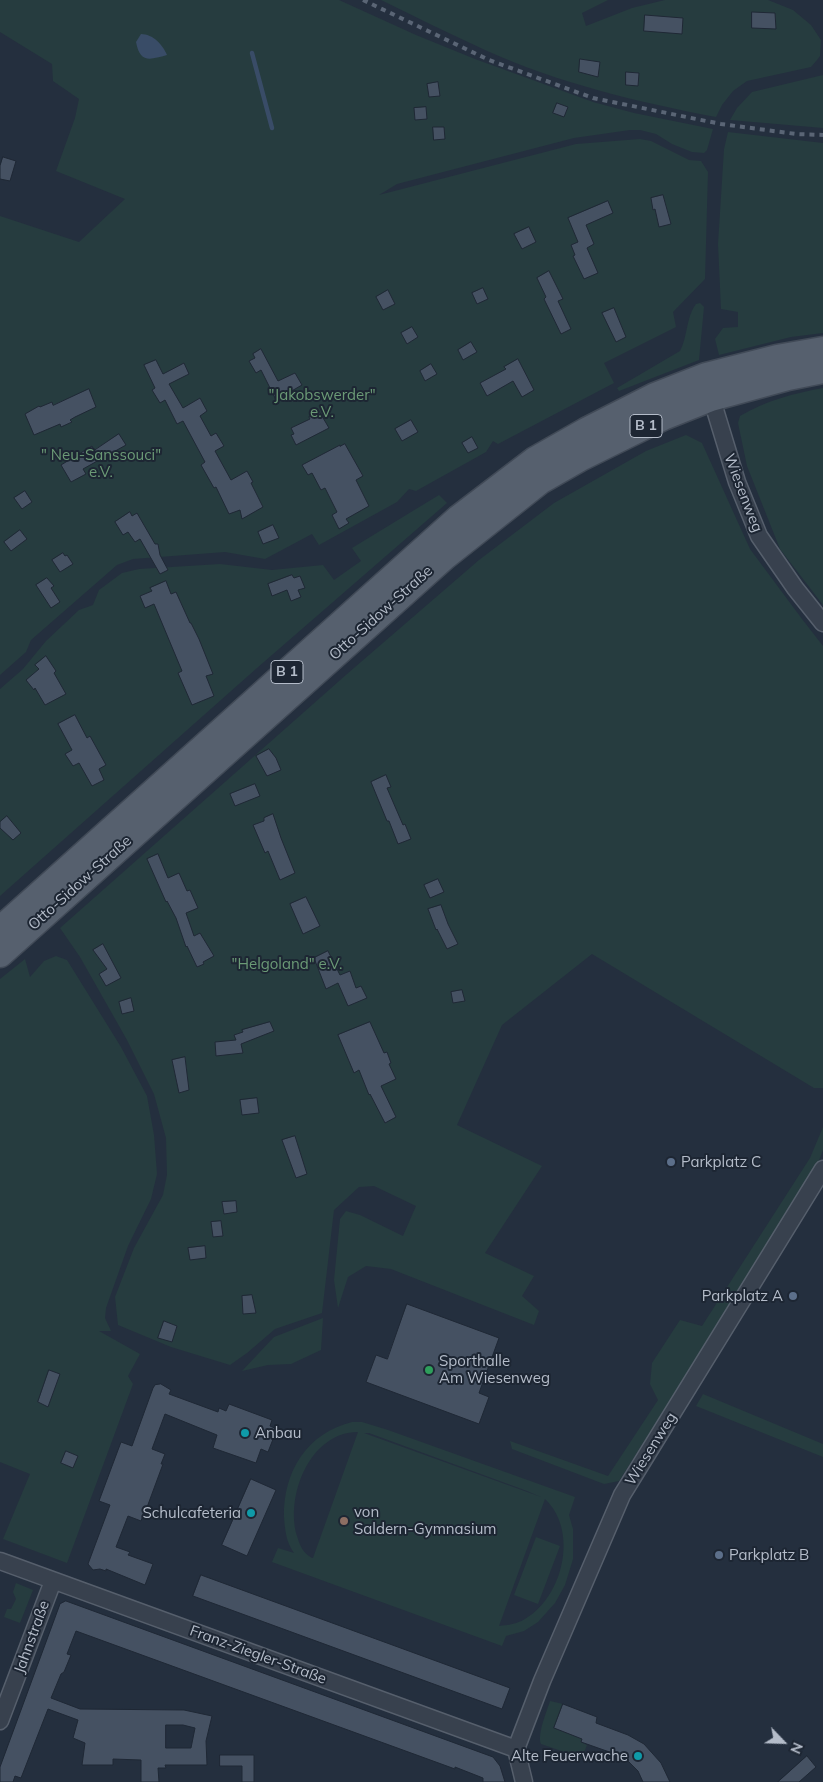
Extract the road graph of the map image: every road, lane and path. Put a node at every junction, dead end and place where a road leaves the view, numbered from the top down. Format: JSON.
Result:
{"nodes":[{"id":1,"x":823,"y":350,"type":"edge"},
{"id":2,"x":823,"y":370,"type":"edge"},
{"id":3,"x":708,"y":387,"type":"junction"},
{"id":4,"x":823,"y":623,"type":"edge"},
{"id":5,"x":0,"y":930,"type":"edge"},
{"id":6,"x":0,"y":954,"type":"edge"},
{"id":7,"x":823,"y":1169,"type":"edge"},
{"id":8,"x":0,"y":1561,"type":"edge"},
{"id":9,"x":53,"y":1581,"type":"junction"},
{"id":10,"x":0,"y":1721,"type":"edge"},
{"id":11,"x":516,"y":1749,"type":"junction"},
{"id":12,"x":524,"y":1782,"type":"edge"}],
"edges":[{"from":1,"to":3,"type":"main road","name":"Otto-Sidow-Straße","number":"B 1"},
{"from":2,"to":3,"type":"main road","name":"Otto-Sidow-Straße","number":"B 1"},
{"from":3,"to":4,"type":"street","name":"Wiesenweg"},
{"from":3,"to":5,"type":"main road","name":"Otto-Sidow-Straße","number":"B 1"},
{"from":3,"to":6,"type":"main road","name":"Otto-Sidow-Straße","number":"B 1"},
{"from":7,"to":11,"type":"street","name":"Wiesenweg"},
{"from":8,"to":9,"type":"street","name":"Franz-Ziegler-Straße"},
{"from":9,"to":10,"type":"street","name":"Jahnstraße"},
{"from":9,"to":11,"type":"street","name":"Franz-Ziegler-Straße"},
{"from":11,"to":12,"type":"street"}]}
